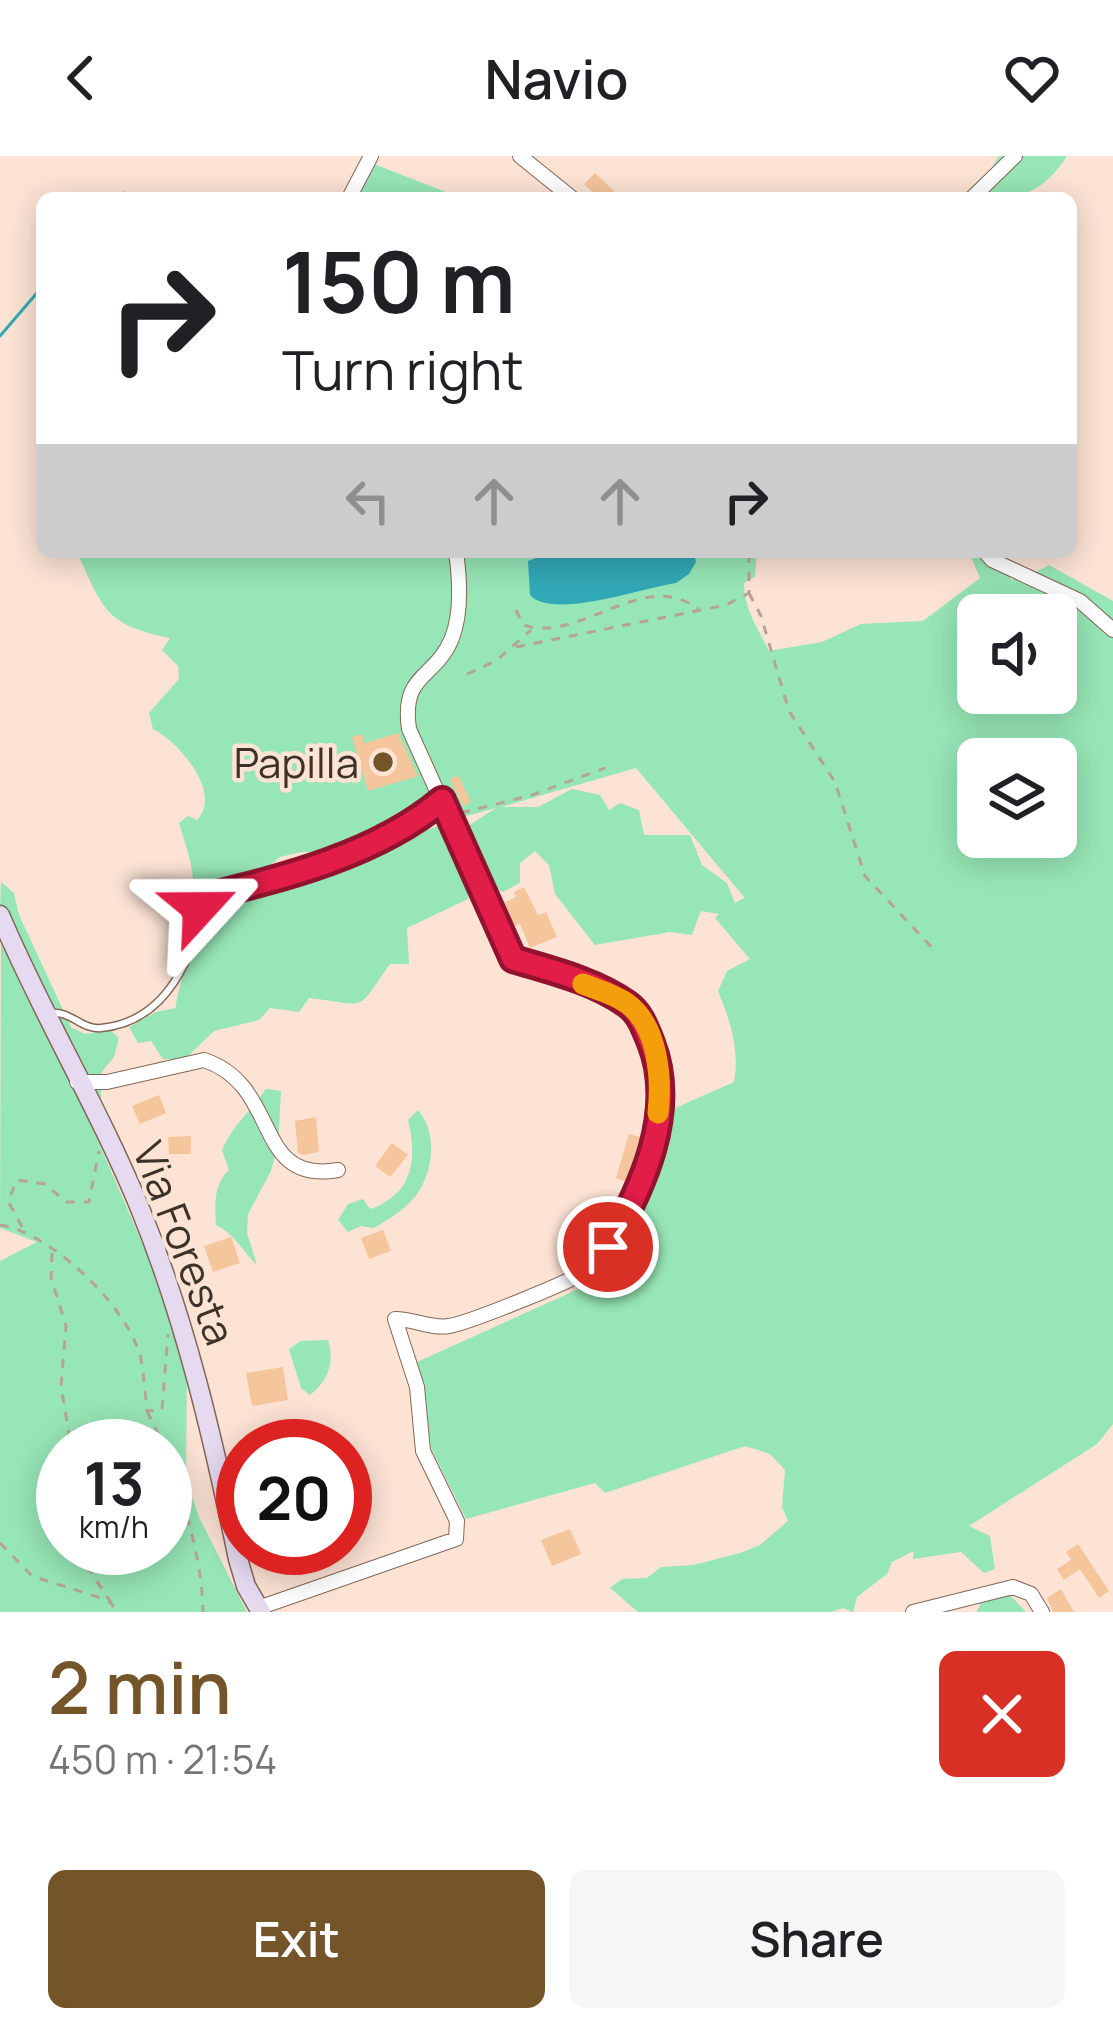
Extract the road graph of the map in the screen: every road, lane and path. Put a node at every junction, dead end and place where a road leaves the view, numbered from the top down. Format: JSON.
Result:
{"nodes":[{"id":1,"x":371,"y":156,"type":"edge"},
{"id":2,"x":520,"y":156,"type":"edge"},
{"id":3,"x":1015,"y":156,"type":"edge"},
{"id":4,"x":352,"y":192,"type":"edge"},
{"id":5,"x":565,"y":192,"type":"edge"},
{"id":6,"x":978,"y":192,"type":"edge"},
{"id":7,"x":457,"y":558,"type":"edge"},
{"id":8,"x":749,"y":558,"type":"edge"},
{"id":9,"x":990,"y":558,"type":"edge"},
{"id":10,"x":748,"y":593,"type":"junction"},
{"id":11,"x":516,"y":610,"type":"dead end"},
{"id":12,"x":700,"y":610,"type":"junction"},
{"id":13,"x":532,"y":628,"type":"junction"},
{"id":14,"x":1113,"y":630,"type":"edge"},
{"id":15,"x":516,"y":647,"type":"junction"},
{"id":16,"x":466,"y":674,"type":"dead end"},
{"id":17,"x":605,"y":768,"type":"dead end"},
{"id":18,"x":445,"y":806,"type":"junction"},
{"id":19,"x":0,"y":915,"type":"edge"},
{"id":20,"x":936,"y":952,"type":"dead end"},
{"id":21,"x":46,"y":1015,"type":"junction"},
{"id":22,"x":77,"y":1082,"type":"junction"},
{"id":23,"x":102,"y":1131,"type":"junction"},
{"id":24,"x":338,"y":1170,"type":"dead end"},
{"id":25,"x":0,"y":1226,"type":"edge"},
{"id":26,"x":22,"y":1228,"type":"junction"},
{"id":27,"x":52,"y":1251,"type":"junction"},
{"id":28,"x":183,"y":1323,"type":"junction"},
{"id":29,"x":147,"y":1411,"type":"junction"},
{"id":30,"x":66,"y":1419,"type":"edge"},
{"id":31,"x":151,"y":1419,"type":"edge"},
{"id":32,"x":192,"y":1533,"type":"edge"},
{"id":33,"x":0,"y":1543,"type":"edge"},
{"id":34,"x":93,"y":1575,"type":"edge"},
{"id":35,"x":110,"y":1600,"type":"junction"},
{"id":36,"x":259,"y":1610,"type":"edge"},
{"id":37,"x":108,"y":1612,"type":"edge"},
{"id":38,"x":116,"y":1612,"type":"edge"},
{"id":39,"x":203,"y":1612,"type":"edge"},
{"id":40,"x":913,"y":1612,"type":"edge"},
{"id":41,"x":1042,"y":1612,"type":"edge"}],
"edges":[{"from":1,"to":4,"type":"street"},
{"from":2,"to":5,"type":"street"},
{"from":3,"to":6,"type":"street"},
{"from":7,"to":18,"type":"street"},
{"from":8,"to":10,"type":"path"},
{"from":9,"to":14,"type":"street"},
{"from":10,"to":12,"type":"path"},
{"from":10,"to":20,"type":"path"},
{"from":11,"to":13,"type":"path"},
{"from":12,"to":13,"type":"path"},
{"from":12,"to":15,"type":"path"},
{"from":13,"to":15,"type":"path"},
{"from":15,"to":16,"type":"path"},
{"from":17,"to":18,"type":"path"},
{"from":18,"to":21,"type":"lane"},
{"from":18,"to":36,"type":"street"},
{"from":19,"to":21,"type":"main road","name":"Via Foresta"},
{"from":21,"to":22,"type":"main road","name":"Via Foresta"},
{"from":22,"to":23,"type":"main road","name":"Via Foresta"},
{"from":22,"to":24,"type":"street"},
{"from":23,"to":26,"type":"path"},
{"from":23,"to":28,"type":"main road","name":"Via Foresta"},
{"from":25,"to":26,"type":"path"},
{"from":26,"to":27,"type":"path"},
{"from":27,"to":29,"type":"path"},
{"from":27,"to":30,"type":"path"},
{"from":28,"to":29,"type":"path"},
{"from":28,"to":36,"type":"main road","name":"Via Foresta"},
{"from":29,"to":31,"type":"path"},
{"from":32,"to":39,"type":"path"},
{"from":33,"to":35,"type":"path"},
{"from":34,"to":35,"type":"path"},
{"from":35,"to":37,"type":"path"},
{"from":35,"to":38,"type":"path"},
{"from":40,"to":41,"type":"street"}]}
